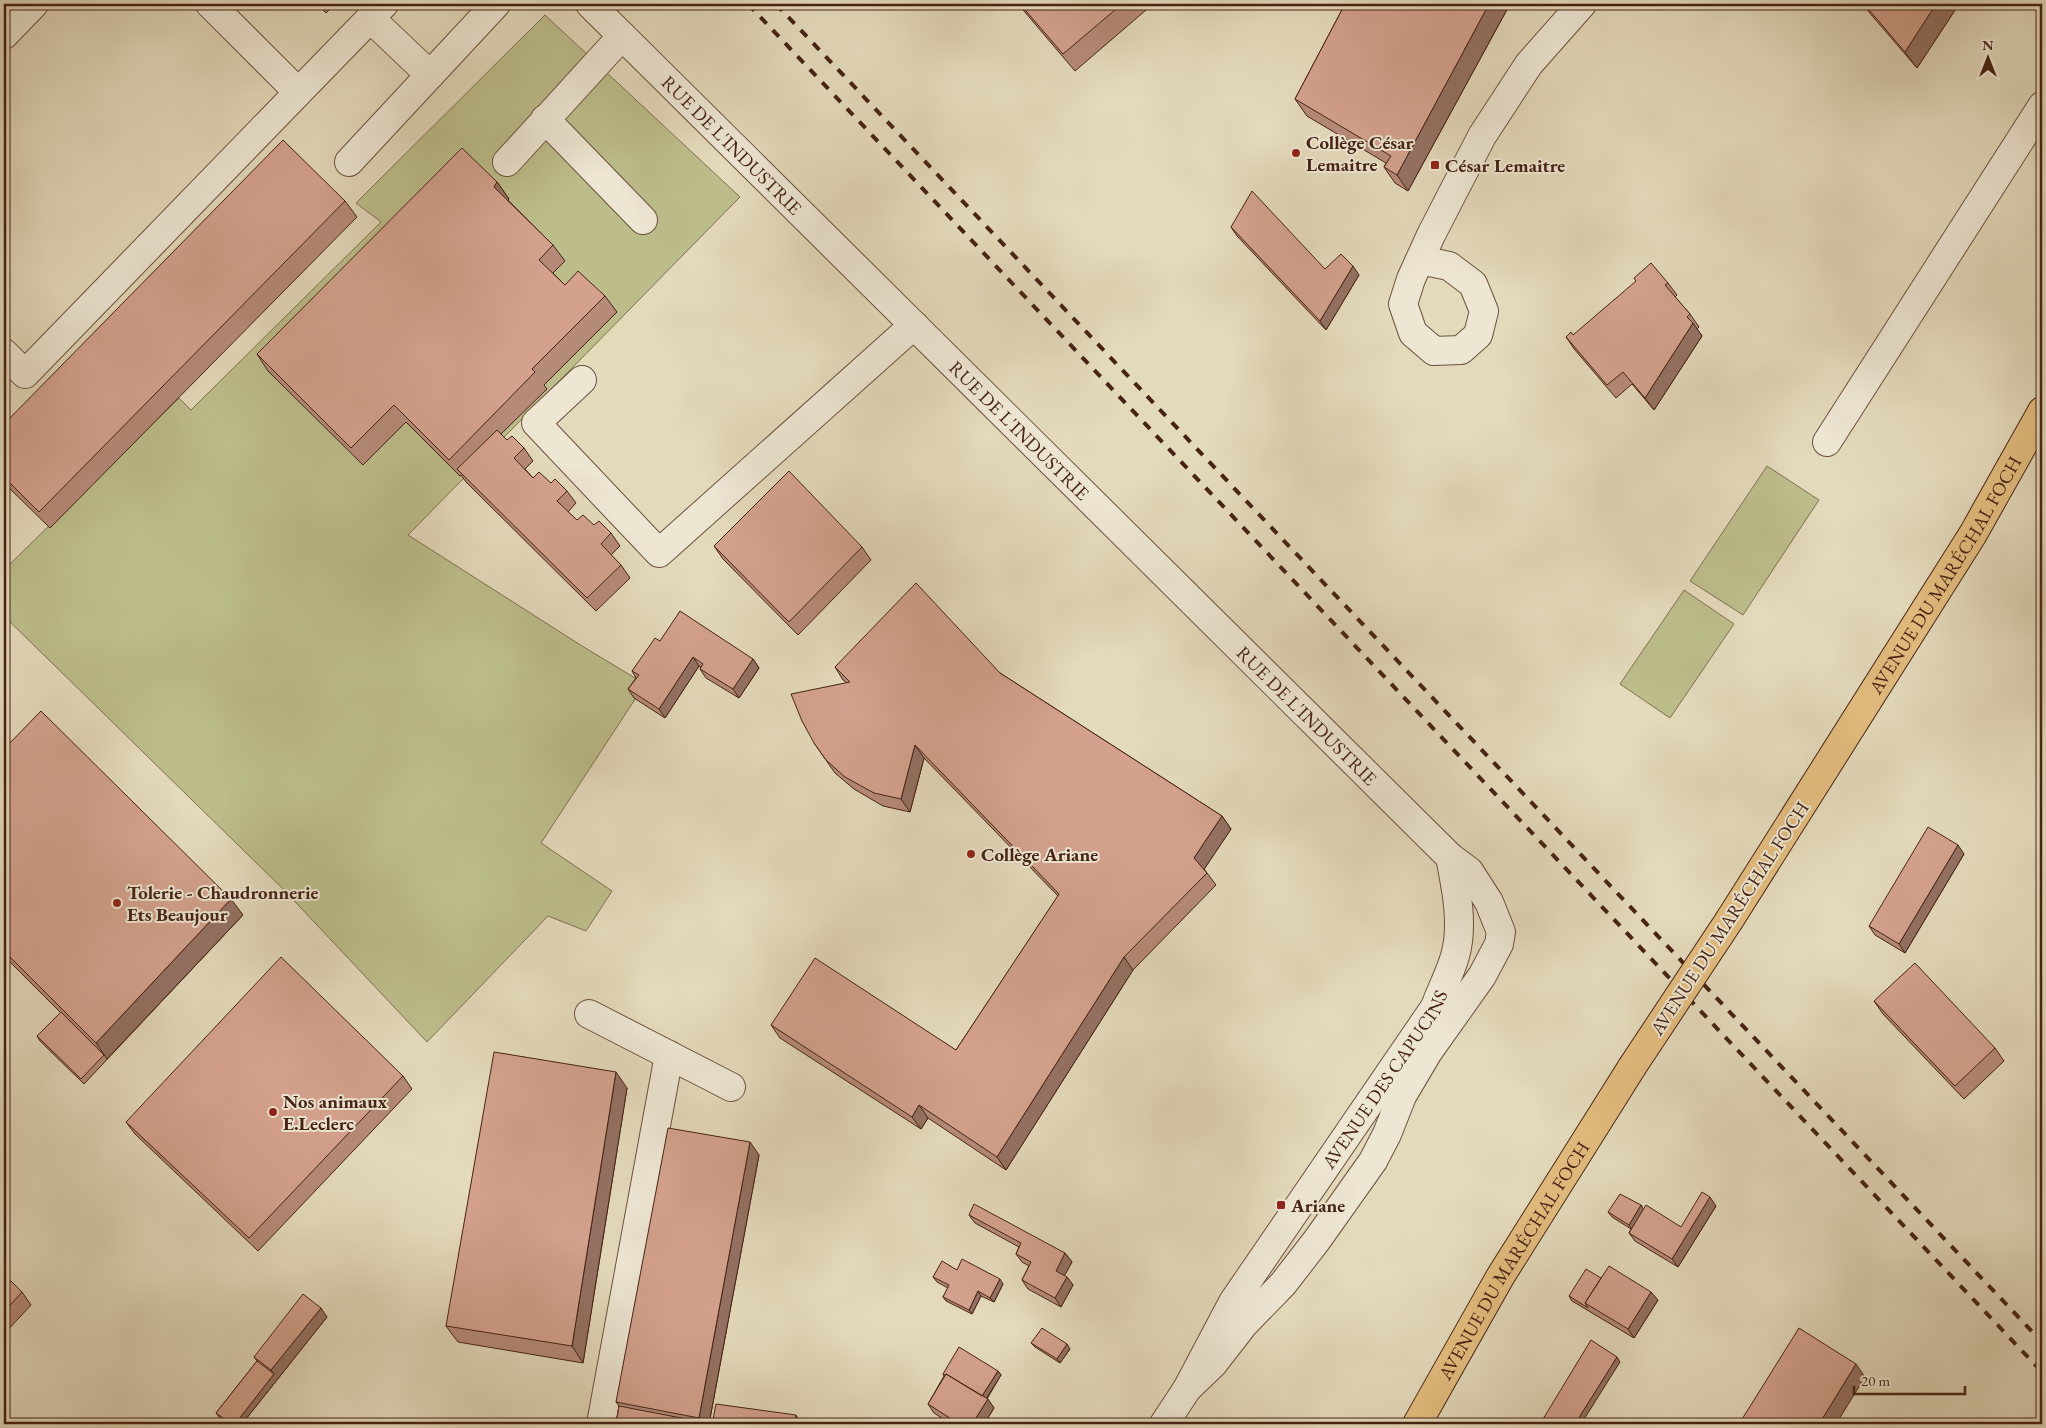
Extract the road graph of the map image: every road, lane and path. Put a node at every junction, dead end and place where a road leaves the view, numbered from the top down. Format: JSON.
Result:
{"nodes":[{"id":1,"x":34,"y":4,"type":"edge"},
{"id":2,"x":210,"y":4,"type":"edge"},
{"id":3,"x":496,"y":4,"type":"edge"},
{"id":4,"x":590,"y":4,"type":"edge"},
{"id":5,"x":1582,"y":4,"type":"edge"},
{"id":6,"x":377,"y":11,"type":"edge"},
{"id":7,"x":4,"y":35,"type":"edge"},
{"id":8,"x":622,"y":36,"type":"junction"},
{"id":9,"x":430,"y":76,"type":"junction"},
{"id":10,"x":298,"y":92,"type":"junction"},
{"id":11,"x":2042,"y":106,"type":"edge"},
{"id":12,"x":545,"y":119,"type":"junction"},
{"id":13,"x":349,"y":162,"type":"dead end"},
{"id":14,"x":507,"y":162,"type":"dead end"},
{"id":15,"x":643,"y":220,"type":"dead end"},
{"id":16,"x":1420,"y":260,"type":"dead end"},
{"id":17,"x":914,"y":325,"type":"junction"},
{"id":18,"x":4,"y":354,"type":"edge"},
{"id":19,"x":582,"y":380,"type":"dead end"},
{"id":20,"x":2042,"y":411,"type":"edge"},
{"id":21,"x":1827,"y":442,"type":"dead end"},
{"id":22,"x":1450,"y":857,"type":"junction"},
{"id":23,"x":1501,"y":932,"type":"joint"},
{"id":24,"x":589,"y":1014,"type":"dead end"},
{"id":25,"x":669,"y":1055,"type":"junction"},
{"id":26,"x":731,"y":1087,"type":"dead end"},
{"id":27,"x":1187,"y":1389,"type":"junction"},
{"id":28,"x":601,"y":1424,"type":"edge"},
{"id":29,"x":1164,"y":1424,"type":"edge"},
{"id":30,"x":1417,"y":1424,"type":"edge"}],
"edges":[{"from":1,"to":7,"type":"street"},
{"from":2,"to":10,"type":"street"},
{"from":3,"to":9,"type":"street"},
{"from":4,"to":8,"type":"street","name":"RUE DE L'INDUSTRIE"},
{"from":5,"to":16,"type":"street"},
{"from":6,"to":9,"type":"street"},
{"from":6,"to":10,"type":"street"},
{"from":8,"to":12,"type":"street"},
{"from":8,"to":17,"type":"street","name":"RUE DE L'INDUSTRIE"},
{"from":9,"to":13,"type":"street"},
{"from":10,"to":18,"type":"street"},
{"from":11,"to":21,"type":"street"},
{"from":12,"to":14,"type":"street"},
{"from":12,"to":15,"type":"street"},
{"from":17,"to":19,"type":"street"},
{"from":17,"to":22,"type":"street","name":"RUE DE L'INDUSTRIE"},
{"from":20,"to":30,"type":"main road","name":"AVENUE DU MARÉCHAL FOCH","bridge":true},
{"from":22,"to":23,"type":"street","name":"RUE DE L'INDUSTRIE"},
{"from":22,"to":27,"type":"street","name":"AVENUE DES CAPUCINS"},
{"from":23,"to":27,"type":"street","name":"AVENUE DES CAPUCINS"},
{"from":24,"to":25,"type":"street"},
{"from":25,"to":26,"type":"street"},
{"from":25,"to":28,"type":"street"},
{"from":27,"to":29,"type":"street","name":"AVENUE DES CAPUCINS"}]}
